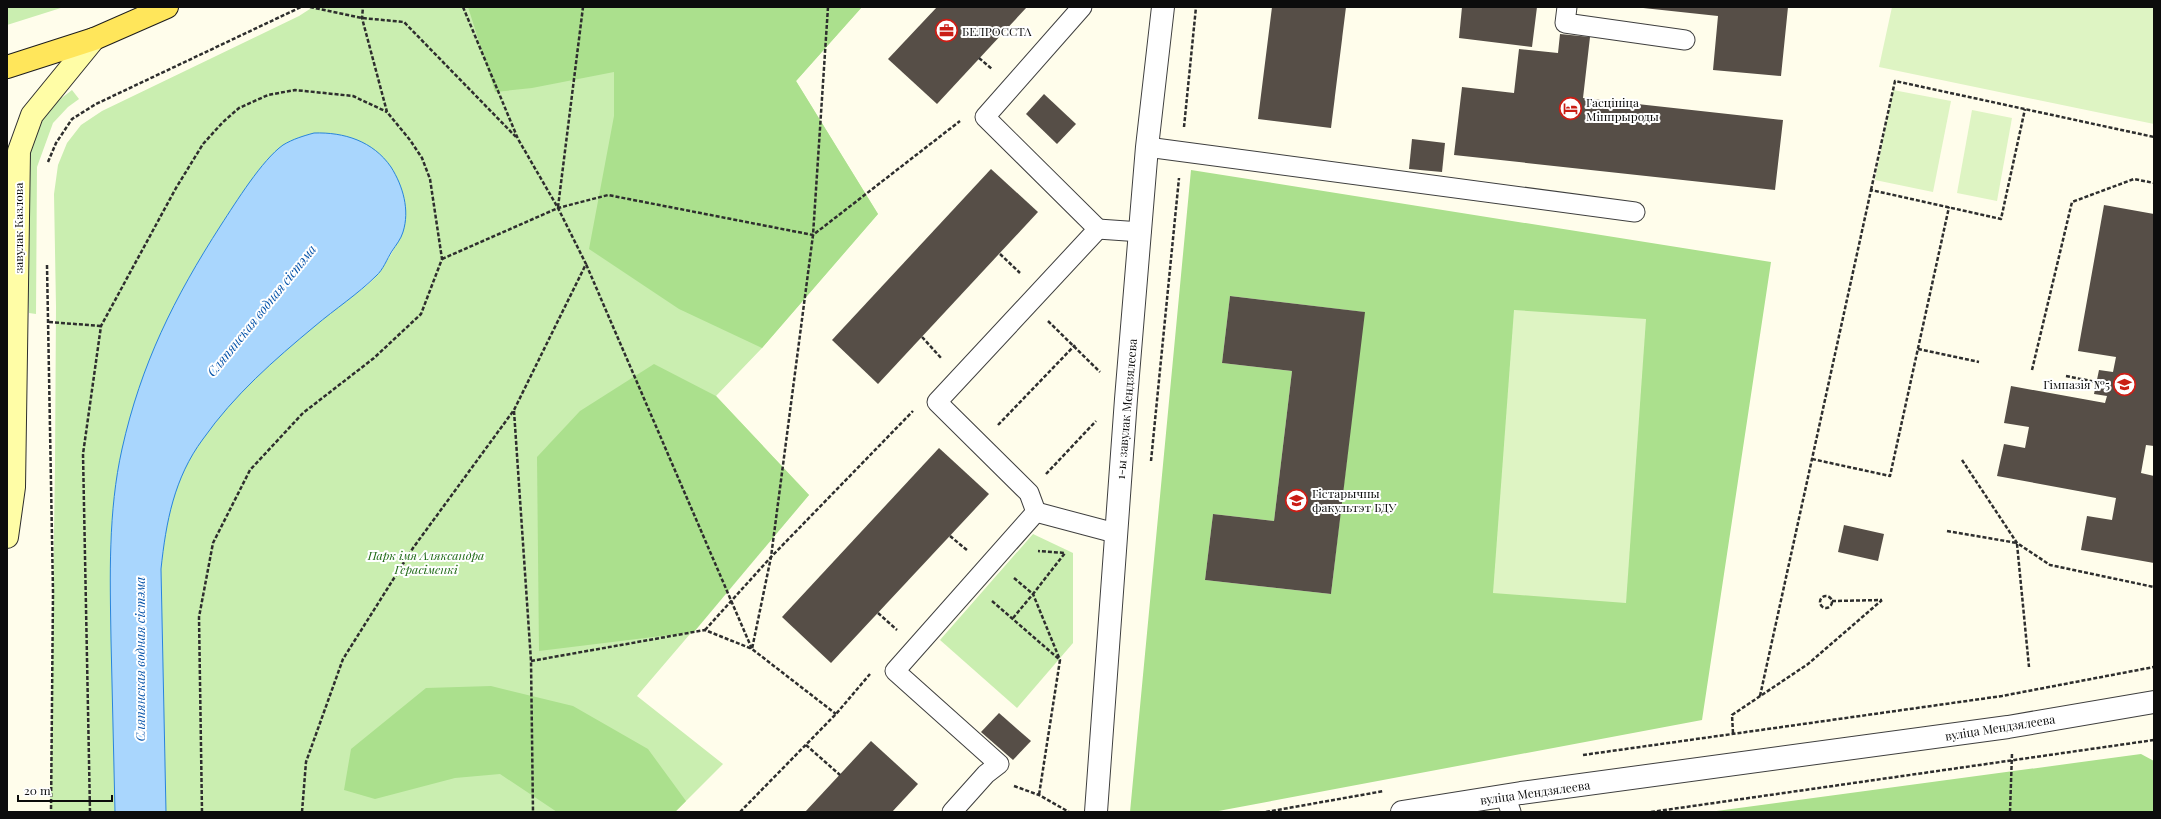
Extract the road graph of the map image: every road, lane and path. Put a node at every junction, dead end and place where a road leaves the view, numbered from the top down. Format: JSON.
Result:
{"nodes":[{"id":1,"x":168,"y":7,"type":"edge"},
{"id":2,"x":301,"y":7,"type":"edge"},
{"id":3,"x":310,"y":7,"type":"edge"},
{"id":4,"x":363,"y":7,"type":"edge"},
{"id":5,"x":463,"y":7,"type":"edge"},
{"id":6,"x":583,"y":7,"type":"edge"},
{"id":7,"x":828,"y":7,"type":"edge"},
{"id":8,"x":1082,"y":7,"type":"edge"},
{"id":9,"x":1163,"y":7,"type":"edge"},
{"id":10,"x":1196,"y":7,"type":"edge"},
{"id":11,"x":1568,"y":7,"type":"edge"},
{"id":12,"x":362,"y":18,"type":"junction"},
{"id":13,"x":94,"y":39,"type":"junction"},
{"id":14,"x":1685,"y":40,"type":"dead end"},
{"id":15,"x":979,"y":58,"type":"dead end"},
{"id":16,"x":7,"y":67,"type":"edge"},
{"id":17,"x":993,"y":71,"type":"dead end"},
{"id":18,"x":2025,"y":109,"type":"junction"},
{"id":19,"x":387,"y":112,"type":"junction"},
{"id":20,"x":965,"y":126,"type":"dead end"},
{"id":21,"x":2154,"y":137,"type":"edge"},
{"id":22,"x":518,"y":139,"type":"junction"},
{"id":23,"x":1147,"y":147,"type":"junction"},
{"id":24,"x":1182,"y":152,"type":"junction"},
{"id":25,"x":48,"y":163,"type":"dead end"},
{"id":26,"x":2154,"y":183,"type":"edge"},
{"id":27,"x":1871,"y":190,"type":"junction"},
{"id":28,"x":1949,"y":207,"type":"junction"},
{"id":29,"x":558,"y":208,"type":"junction"},
{"id":30,"x":1635,"y":212,"type":"dead end"},
{"id":31,"x":1098,"y":229,"type":"junction"},
{"id":32,"x":1141,"y":232,"type":"junction"},
{"id":33,"x":813,"y":235,"type":"junction"},
{"id":34,"x":1000,"y":254,"type":"dead end"},
{"id":35,"x":442,"y":259,"type":"junction"},
{"id":36,"x":47,"y":261,"type":"dead end"},
{"id":37,"x":586,"y":264,"type":"junction"},
{"id":38,"x":1022,"y":274,"type":"dead end"},
{"id":39,"x":1030,"y":304,"type":"junction"},
{"id":40,"x":48,"y":322,"type":"junction"},
{"id":41,"x":102,"y":326,"type":"junction"},
{"id":42,"x":922,"y":337,"type":"dead end"},
{"id":43,"x":1075,"y":345,"type":"junction"},
{"id":44,"x":1918,"y":349,"type":"junction"},
{"id":45,"x":1979,"y":362,"type":"dead end"},
{"id":46,"x":947,"y":364,"type":"dead end"},
{"id":47,"x":2032,"y":370,"type":"dead end"},
{"id":48,"x":2066,"y":376,"type":"dead end"},
{"id":49,"x":2096,"y":382,"type":"dead end"},
{"id":50,"x":1126,"y":399,"type":"junction"},
{"id":51,"x":916,"y":408,"type":"dead end"},
{"id":52,"x":514,"y":410,"type":"junction"},
{"id":53,"x":979,"y":444,"type":"junction"},
{"id":54,"x":1812,"y":459,"type":"junction"},
{"id":55,"x":1962,"y":460,"type":"dead end"},
{"id":56,"x":1151,"y":462,"type":"dead end"},
{"id":57,"x":1036,"y":512,"type":"junction"},
{"id":58,"x":1947,"y":531,"type":"dead end"},
{"id":59,"x":1115,"y":533,"type":"junction"},
{"id":60,"x":950,"y":536,"type":"dead end"},
{"id":61,"x":7,"y":537,"type":"edge"},
{"id":62,"x":2017,"y":543,"type":"junction"},
{"id":63,"x":1035,"y":551,"type":"dead end"},
{"id":64,"x":970,"y":553,"type":"dead end"},
{"id":65,"x":771,"y":557,"type":"junction"},
{"id":66,"x":994,"y":560,"type":"junction"},
{"id":67,"x":973,"y":584,"type":"junction"},
{"id":68,"x":2154,"y":587,"type":"edge"},
{"id":69,"x":1033,"y":594,"type":"junction"},
{"id":70,"x":732,"y":600,"type":"junction"},
{"id":71,"x":1832,"y":601,"type":"junction"},
{"id":72,"x":878,"y":613,"type":"dead end"},
{"id":73,"x":1013,"y":618,"type":"junction"},
{"id":74,"x":705,"y":630,"type":"junction"},
{"id":75,"x":899,"y":632,"type":"dead end"},
{"id":76,"x":752,"y":649,"type":"junction"},
{"id":77,"x":1060,"y":660,"type":"junction"},
{"id":78,"x":531,"y":661,"type":"junction"},
{"id":79,"x":2029,"y":667,"type":"dead end"},
{"id":80,"x":868,"y":676,"type":"dead end"},
{"id":81,"x":1760,"y":696,"type":"junction"},
{"id":82,"x":2154,"y":702,"type":"edge"},
{"id":83,"x":836,"y":714,"type":"junction"},
{"id":84,"x":1733,"y":733,"type":"dead end"},
{"id":85,"x":2154,"y":740,"type":"edge"},
{"id":86,"x":806,"y":745,"type":"junction"},
{"id":87,"x":2014,"y":760,"type":"junction"},
{"id":88,"x":840,"y":775,"type":"dead end"},
{"id":89,"x":1039,"y":795,"type":"dead end"},
{"id":90,"x":1508,"y":804,"type":"edge"},
{"id":91,"x":51,"y":812,"type":"edge"},
{"id":92,"x":90,"y":812,"type":"edge"},
{"id":93,"x":202,"y":812,"type":"edge"},
{"id":94,"x":302,"y":812,"type":"edge"},
{"id":95,"x":533,"y":812,"type":"edge"},
{"id":96,"x":740,"y":812,"type":"edge"},
{"id":97,"x":952,"y":812,"type":"edge"},
{"id":98,"x":1096,"y":812,"type":"edge"},
{"id":99,"x":1402,"y":812,"type":"edge"},
{"id":100,"x":1651,"y":812,"type":"edge"},
{"id":101,"x":2010,"y":812,"type":"edge"}],
"edges":[{"from":1,"to":13,"type":"main road"},
{"from":2,"to":25,"type":"path"},
{"from":3,"to":12,"type":"path"},
{"from":4,"to":12,"type":"path"},
{"from":5,"to":22,"type":"path"},
{"from":6,"to":29,"type":"path"},
{"from":7,"to":33,"type":"path"},
{"from":8,"to":31,"type":"lane"},
{"from":9,"to":23,"type":"street","name":"1-ы завулак Мендзялеева"},
{"from":10,"to":24,"type":"path"},
{"from":11,"to":14,"type":"lane"},
{"from":12,"to":19,"type":"path"},
{"from":12,"to":22,"type":"path"},
{"from":13,"to":16,"type":"main road"},
{"from":13,"to":61,"type":"main road","name":"завулак Казлова"},
{"from":15,"to":17,"type":"path"},
{"from":18,"to":21,"type":"path"},
{"from":18,"to":27,"type":"path"},
{"from":18,"to":28,"type":"path"},
{"from":19,"to":35,"type":"path"},
{"from":19,"to":41,"type":"path"},
{"from":20,"to":33,"type":"path"},
{"from":22,"to":29,"type":"path"},
{"from":23,"to":24,"type":"lane"},
{"from":23,"to":32,"type":"street","name":"1-ы завулак Мендзялеева"},
{"from":24,"to":30,"type":"lane"},
{"from":24,"to":56,"type":"path"},
{"from":26,"to":47,"type":"path"},
{"from":27,"to":28,"type":"path"},
{"from":27,"to":54,"type":"path"},
{"from":28,"to":44,"type":"path"},
{"from":29,"to":33,"type":"path"},
{"from":29,"to":35,"type":"path"},
{"from":29,"to":37,"type":"path"},
{"from":31,"to":32,"type":"lane"},
{"from":31,"to":39,"type":"lane"},
{"from":32,"to":50,"type":"street","name":"1-ы завулак Мендзялеева"},
{"from":33,"to":65,"type":"path"},
{"from":34,"to":38,"type":"path"},
{"from":35,"to":93,"type":"path"},
{"from":36,"to":40,"type":"path"},
{"from":37,"to":52,"type":"path"},
{"from":37,"to":70,"type":"path"},
{"from":39,"to":43,"type":"path"},
{"from":39,"to":53,"type":"lane"},
{"from":40,"to":41,"type":"path"},
{"from":40,"to":91,"type":"path"},
{"from":41,"to":92,"type":"path"},
{"from":42,"to":46,"type":"path"},
{"from":43,"to":50,"type":"path"},
{"from":43,"to":53,"type":"path"},
{"from":44,"to":45,"type":"path"},
{"from":44,"to":54,"type":"path"},
{"from":48,"to":49,"type":"path"},
{"from":50,"to":59,"type":"street","name":"1-ы завулак Мендзялеева"},
{"from":51,"to":65,"type":"path"},
{"from":52,"to":78,"type":"path"},
{"from":52,"to":94,"type":"path"},
{"from":53,"to":57,"type":"lane"},
{"from":54,"to":81,"type":"path"},
{"from":55,"to":62,"type":"path"},
{"from":57,"to":59,"type":"lane"},
{"from":57,"to":66,"type":"lane"},
{"from":58,"to":62,"type":"path"},
{"from":59,"to":98,"type":"street","name":"1-ы завулак Мендзялеева"},
{"from":60,"to":64,"type":"path"},
{"from":62,"to":68,"type":"path"},
{"from":62,"to":79,"type":"path"},
{"from":63,"to":69,"type":"path"},
{"from":65,"to":70,"type":"path"},
{"from":65,"to":76,"type":"path"},
{"from":66,"to":67,"type":"lane"},
{"from":66,"to":69,"type":"path"},
{"from":67,"to":73,"type":"path"},
{"from":67,"to":97,"type":"lane"},
{"from":69,"to":73,"type":"path"},
{"from":69,"to":77,"type":"path"},
{"from":70,"to":74,"type":"path"},
{"from":70,"to":76,"type":"path"},
{"from":71,"to":71,"type":"path"},
{"from":71,"to":81,"type":"path"},
{"from":72,"to":75,"type":"path"},
{"from":73,"to":77,"type":"path"},
{"from":74,"to":76,"type":"path"},
{"from":74,"to":78,"type":"path"},
{"from":76,"to":83,"type":"path"},
{"from":77,"to":89,"type":"path"},
{"from":78,"to":95,"type":"path"},
{"from":80,"to":83,"type":"path"},
{"from":81,"to":84,"type":"path"},
{"from":82,"to":90,"type":"street","name":"вуліца Мендзялеева"},
{"from":83,"to":86,"type":"path"},
{"from":85,"to":87,"type":"path"},
{"from":86,"to":88,"type":"path"},
{"from":86,"to":96,"type":"path"},
{"from":87,"to":100,"type":"path"},
{"from":87,"to":101,"type":"path"},
{"from":90,"to":99,"type":"street","name":"вуліца Мендзялеева"}]}
